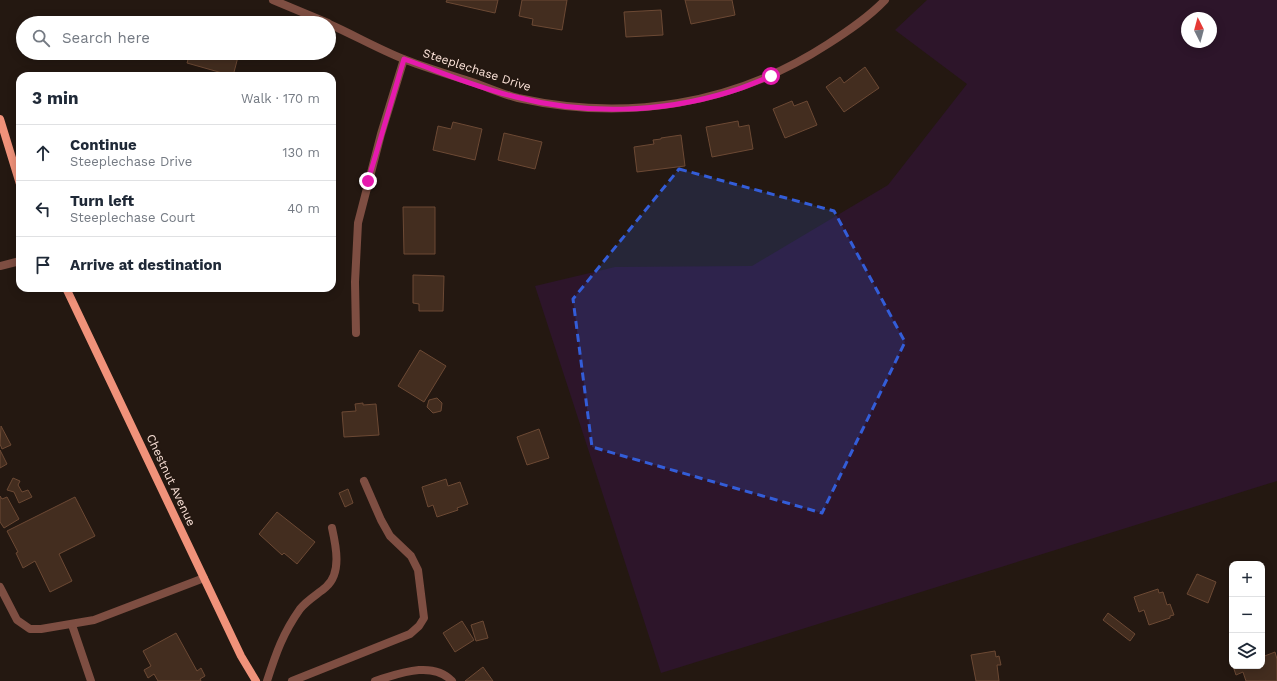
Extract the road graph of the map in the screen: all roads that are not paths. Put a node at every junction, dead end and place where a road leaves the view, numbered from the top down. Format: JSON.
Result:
{"nodes":[{"id":1,"x":273,"y":0,"type":"edge"},
{"id":2,"x":885,"y":0,"type":"edge"},
{"id":3,"x":312,"y":16,"type":"edge"},
{"id":4,"x":336,"y":27,"type":"edge"},
{"id":5,"x":404,"y":59,"type":"junction"},
{"id":6,"x":0,"y":119,"type":"edge"},
{"id":7,"x":16,"y":171,"type":"edge"},
{"id":8,"x":16,"y":262,"type":"edge"},
{"id":9,"x":0,"y":266,"type":"edge"},
{"id":10,"x":68,"y":292,"type":"edge"},
{"id":11,"x":356,"y":333,"type":"dead end"},
{"id":12,"x":364,"y":481,"type":"dead end"},
{"id":13,"x":332,"y":528,"type":"dead end"},
{"id":14,"x":204,"y":578,"type":"junction"},
{"id":15,"x":0,"y":587,"type":"edge"},
{"id":16,"x":72,"y":625,"type":"junction"},
{"id":17,"x":91,"y":681,"type":"edge"},
{"id":18,"x":256,"y":681,"type":"edge"},
{"id":19,"x":266,"y":681,"type":"edge"},
{"id":20,"x":292,"y":681,"type":"edge"},
{"id":21,"x":375,"y":681,"type":"edge"},
{"id":22,"x":452,"y":681,"type":"edge"}],
"edges":[{"from":1,"to":3,"type":"street","name":"Steeplechase Drive"},
{"from":2,"to":5,"type":"street","name":"Steeplechase Drive"},
{"from":4,"to":5,"type":"street","name":"Steeplechase Drive"},
{"from":5,"to":11,"type":"street"},
{"from":6,"to":7,"type":"street"},
{"from":8,"to":9,"type":"street"},
{"from":10,"to":14,"type":"street","name":"Chestnut Avenue"},
{"from":12,"to":20,"type":"street"},
{"from":13,"to":19,"type":"street"},
{"from":14,"to":16,"type":"street"},
{"from":14,"to":18,"type":"street","name":"Chestnut Avenue"},
{"from":15,"to":16,"type":"street"},
{"from":16,"to":17,"type":"street"},
{"from":21,"to":22,"type":"street"}]}
